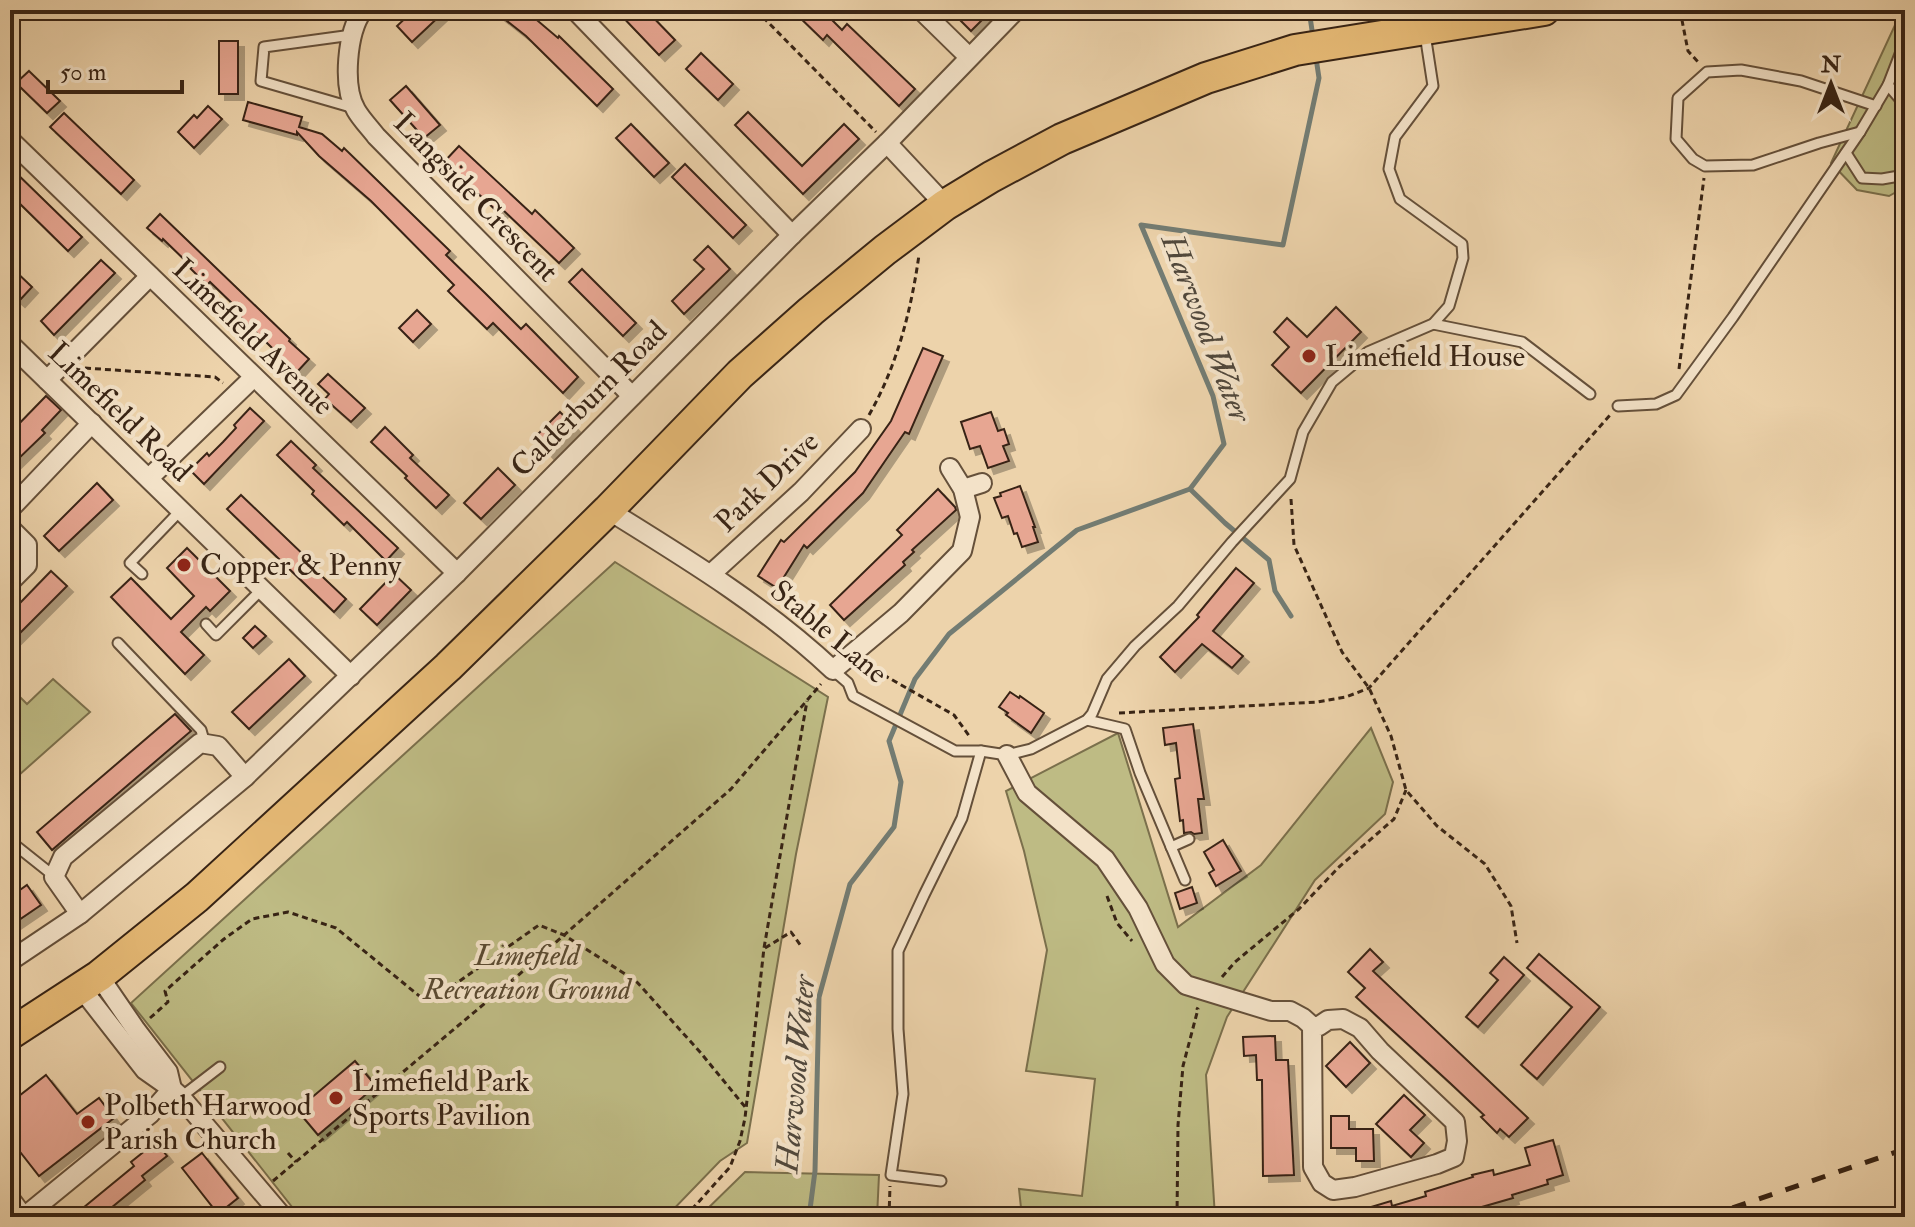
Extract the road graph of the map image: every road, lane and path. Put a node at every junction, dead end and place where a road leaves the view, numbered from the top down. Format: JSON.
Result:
{"nodes":[{"id":1,"x":363,"y":10,"type":"edge"},
{"id":2,"x":575,"y":10,"type":"edge"},
{"id":3,"x":756,"y":10,"type":"edge"},
{"id":4,"x":921,"y":10,"type":"edge"},
{"id":5,"x":1016,"y":10,"type":"edge"},
{"id":6,"x":1544,"y":10,"type":"edge"},
{"id":7,"x":1680,"y":10,"type":"edge"},
{"id":8,"x":1425,"y":29,"type":"junction"},
{"id":9,"x":352,"y":35,"type":"junction"},
{"id":10,"x":1905,"y":41,"type":"edge"},
{"id":11,"x":969,"y":57,"type":"junction"},
{"id":12,"x":1707,"y":72,"type":"junction"},
{"id":13,"x":1888,"y":85,"type":"junction"},
{"id":14,"x":1905,"y":105,"type":"edge"},
{"id":15,"x":1876,"y":106,"type":"junction"},
{"id":16,"x":355,"y":109,"type":"junction"},
{"id":17,"x":1860,"y":132,"type":"junction"},
{"id":18,"x":10,"y":140,"type":"edge"},
{"id":19,"x":887,"y":143,"type":"junction"},
{"id":20,"x":1846,"y":153,"type":"junction"},
{"id":21,"x":1705,"y":166,"type":"junction"},
{"id":22,"x":1905,"y":175,"type":"edge"},
{"id":23,"x":945,"y":205,"type":"junction"},
{"id":24,"x":921,"y":223,"type":"junction"},
{"id":25,"x":792,"y":235,"type":"junction"},
{"id":26,"x":150,"y":276,"type":"junction"},
{"id":27,"x":1433,"y":324,"type":"junction"},
{"id":28,"x":13,"y":353,"type":"edge"},
{"id":29,"x":68,"y":360,"type":"junction"},
{"id":30,"x":254,"y":377,"type":"junction"},
{"id":31,"x":47,"y":380,"type":"junction"},
{"id":32,"x":238,"y":392,"type":"junction"},
{"id":33,"x":1590,"y":394,"type":"dead end"},
{"id":34,"x":1676,"y":395,"type":"junction"},
{"id":35,"x":632,"y":396,"type":"junction"},
{"id":36,"x":1618,"y":406,"type":"joint"},
{"id":37,"x":92,"y":423,"type":"junction"},
{"id":38,"x":861,"y":429,"type":"joint"},
{"id":39,"x":950,"y":468,"type":"dead end"},
{"id":40,"x":149,"y":478,"type":"junction"},
{"id":41,"x":1290,"y":479,"type":"junction"},
{"id":42,"x":982,"y":483,"type":"dead end"},
{"id":43,"x":963,"y":489,"type":"junction"},
{"id":44,"x":10,"y":509,"type":"edge"},
{"id":45,"x":181,"y":510,"type":"junction"},
{"id":46,"x":608,"y":510,"type":"junction"},
{"id":47,"x":10,"y":528,"type":"edge"},
{"id":48,"x":457,"y":573,"type":"junction"},
{"id":49,"x":142,"y":574,"type":"dead end"},
{"id":50,"x":711,"y":574,"type":"junction"},
{"id":51,"x":10,"y":582,"type":"edge"},
{"id":52,"x":262,"y":589,"type":"junction"},
{"id":53,"x":206,"y":624,"type":"dead end"},
{"id":54,"x":118,"y":643,"type":"dead end"},
{"id":55,"x":867,"y":665,"type":"dead end"},
{"id":56,"x":833,"y":670,"type":"junction"},
{"id":57,"x":351,"y":676,"type":"junction"},
{"id":58,"x":1369,"y":688,"type":"junction"},
{"id":59,"x":807,"y":700,"type":"junction"},
{"id":60,"x":1090,"y":717,"type":"junction"},
{"id":61,"x":205,"y":744,"type":"junction"},
{"id":62,"x":981,"y":751,"type":"junction"},
{"id":63,"x":1007,"y":755,"type":"junction"},
{"id":64,"x":245,"y":777,"type":"junction"},
{"id":65,"x":1406,"y":790,"type":"junction"},
{"id":66,"x":1189,"y":839,"type":"dead end"},
{"id":67,"x":10,"y":841,"type":"edge"},
{"id":68,"x":1171,"y":847,"type":"junction"},
{"id":69,"x":54,"y":877,"type":"junction"},
{"id":70,"x":1185,"y":880,"type":"dead end"},
{"id":71,"x":1107,"y":896,"type":"dead end"},
{"id":72,"x":80,"y":914,"type":"junction"},
{"id":73,"x":564,"y":935,"type":"junction"},
{"id":74,"x":1517,"y":943,"type":"dead end"},
{"id":75,"x":1135,"y":944,"type":"dead end"},
{"id":76,"x":801,"y":946,"type":"dead end"},
{"id":77,"x":764,"y":948,"type":"junction"},
{"id":78,"x":10,"y":961,"type":"edge"},
{"id":79,"x":90,"y":982,"type":"junction"},
{"id":80,"x":1209,"y":992,"type":"junction"},
{"id":81,"x":1188,"y":1005,"type":"dead end"},
{"id":82,"x":1312,"y":1026,"type":"junction"},
{"id":83,"x":136,"y":1030,"type":"junction"},
{"id":84,"x":10,"y":1034,"type":"edge"},
{"id":85,"x":220,"y":1067,"type":"dead end"},
{"id":86,"x":177,"y":1093,"type":"junction"},
{"id":87,"x":746,"y":1108,"type":"junction"},
{"id":88,"x":288,"y":1153,"type":"dead end"},
{"id":89,"x":296,"y":1162,"type":"junction"},
{"id":90,"x":891,"y":1175,"type":"junction"},
{"id":91,"x":941,"y":1181,"type":"dead end"},
{"id":92,"x":10,"y":1191,"type":"edge"},
{"id":93,"x":261,"y":1191,"type":"junction"},
{"id":94,"x":26,"y":1216,"type":"edge"},
{"id":95,"x":283,"y":1217,"type":"edge"},
{"id":96,"x":685,"y":1217,"type":"edge"},
{"id":97,"x":889,"y":1217,"type":"edge"},
{"id":98,"x":1177,"y":1217,"type":"edge"}],
"edges":[{"from":1,"to":9,"type":"street","name":"Langside Crescent"},
{"from":2,"to":25,"type":"street"},
{"from":3,"to":19,"type":"path"},
{"from":4,"to":11,"type":"street"},
{"from":5,"to":11,"type":"street","name":"Calderburn Road"},
{"from":6,"to":8,"type":"main road"},
{"from":7,"to":12,"type":"path"},
{"from":8,"to":23,"type":"main road"},
{"from":8,"to":27,"type":"lane"},
{"from":9,"to":16,"type":"street","name":"Langside Crescent"},
{"from":9,"to":16,"type":"lane"},
{"from":10,"to":13,"type":"lane"},
{"from":11,"to":19,"type":"street","name":"Calderburn Road"},
{"from":12,"to":15,"type":"lane"},
{"from":12,"to":21,"type":"lane"},
{"from":13,"to":14,"type":"lane"},
{"from":13,"to":15,"type":"lane"},
{"from":15,"to":17,"type":"lane"},
{"from":16,"to":35,"type":"street","name":"Langside Crescent"},
{"from":17,"to":20,"type":"lane"},
{"from":17,"to":21,"type":"lane"},
{"from":18,"to":26,"type":"street","name":"Limefield Avenue"},
{"from":19,"to":23,"type":"street"},
{"from":19,"to":25,"type":"street","name":"Calderburn Road"},
{"from":20,"to":22,"type":"lane"},
{"from":20,"to":34,"type":"lane"},
{"from":21,"to":34,"type":"path"},
{"from":23,"to":24,"type":"main road"},
{"from":24,"to":38,"type":"path"},
{"from":24,"to":46,"type":"main road"},
{"from":25,"to":35,"type":"street","name":"Calderburn Road"},
{"from":26,"to":29,"type":"street"},
{"from":26,"to":30,"type":"street","name":"Limefield Avenue"},
{"from":27,"to":33,"type":"lane"},
{"from":27,"to":41,"type":"lane"},
{"from":28,"to":31,"type":"street","name":"Limefield Road"},
{"from":29,"to":31,"type":"street"},
{"from":29,"to":32,"type":"path"},
{"from":30,"to":32,"type":"street"},
{"from":30,"to":48,"type":"street","name":"Limefield Avenue"},
{"from":31,"to":37,"type":"street","name":"Limefield Road"},
{"from":32,"to":40,"type":"street"},
{"from":34,"to":36,"type":"lane"},
{"from":35,"to":48,"type":"street","name":"Calderburn Road"},
{"from":36,"to":58,"type":"path"},
{"from":37,"to":40,"type":"street","name":"Limefield Road"},
{"from":37,"to":44,"type":"street"},
{"from":38,"to":50,"type":"street","name":"Park Drive"},
{"from":39,"to":43,"type":"street"},
{"from":40,"to":45,"type":"street","name":"Limefield Road"},
{"from":41,"to":58,"type":"path"},
{"from":41,"to":60,"type":"lane"},
{"from":42,"to":43,"type":"street"},
{"from":43,"to":56,"type":"street"},
{"from":45,"to":49,"type":"lane","name":"Limefield Road"},
{"from":45,"to":52,"type":"street","name":"Limefield Road"},
{"from":46,"to":50,"type":"street","name":"Stable Lane"},
{"from":46,"to":79,"type":"main road"},
{"from":47,"to":51,"type":"street"},
{"from":48,"to":57,"type":"street","name":"Calderburn Road"},
{"from":50,"to":56,"type":"street","name":"Stable Lane"},
{"from":52,"to":53,"type":"lane"},
{"from":52,"to":57,"type":"street","name":"Limefield Road"},
{"from":54,"to":61,"type":"lane"},
{"from":55,"to":62,"type":"path","name":"Stable Lane"},
{"from":56,"to":59,"type":"path"},
{"from":56,"to":62,"type":"lane","name":"Stable Lane"},
{"from":57,"to":64,"type":"street","name":"Calderburn Road"},
{"from":58,"to":60,"type":"path"},
{"from":58,"to":65,"type":"path"},
{"from":59,"to":73,"type":"path"},
{"from":59,"to":77,"type":"path"},
{"from":60,"to":63,"type":"lane","name":"Stable Lane"},
{"from":60,"to":68,"type":"lane"},
{"from":61,"to":64,"type":"street"},
{"from":61,"to":69,"type":"street"},
{"from":62,"to":63,"type":"lane","name":"Stable Lane"},
{"from":62,"to":90,"type":"lane"},
{"from":63,"to":80,"type":"street"},
{"from":64,"to":72,"type":"street","name":"Calderburn Road"},
{"from":65,"to":74,"type":"path"},
{"from":65,"to":80,"type":"path"},
{"from":66,"to":68,"type":"lane"},
{"from":67,"to":69,"type":"lane"},
{"from":68,"to":70,"type":"lane"},
{"from":69,"to":72,"type":"street"},
{"from":71,"to":75,"type":"path"},
{"from":72,"to":78,"type":"street","name":"Calderburn Road"},
{"from":73,"to":83,"type":"path"},
{"from":73,"to":87,"type":"path"},
{"from":73,"to":89,"type":"path"},
{"from":76,"to":77,"type":"path"},
{"from":77,"to":87,"type":"path"},
{"from":79,"to":83,"type":"street"},
{"from":79,"to":84,"type":"main road"},
{"from":79,"to":86,"type":"street"},
{"from":80,"to":82,"type":"street"},
{"from":81,"to":98,"type":"path"},
{"from":82,"to":82,"type":"street"},
{"from":83,"to":86,"type":"street"},
{"from":85,"to":86,"type":"lane"},
{"from":86,"to":93,"type":"street"},
{"from":86,"to":94,"type":"street"},
{"from":87,"to":96,"type":"path"},
{"from":88,"to":89,"type":"path"},
{"from":89,"to":93,"type":"path"},
{"from":90,"to":91,"type":"lane"},
{"from":90,"to":97,"type":"path"},
{"from":92,"to":94,"type":"lane"},
{"from":93,"to":95,"type":"street"}]}
